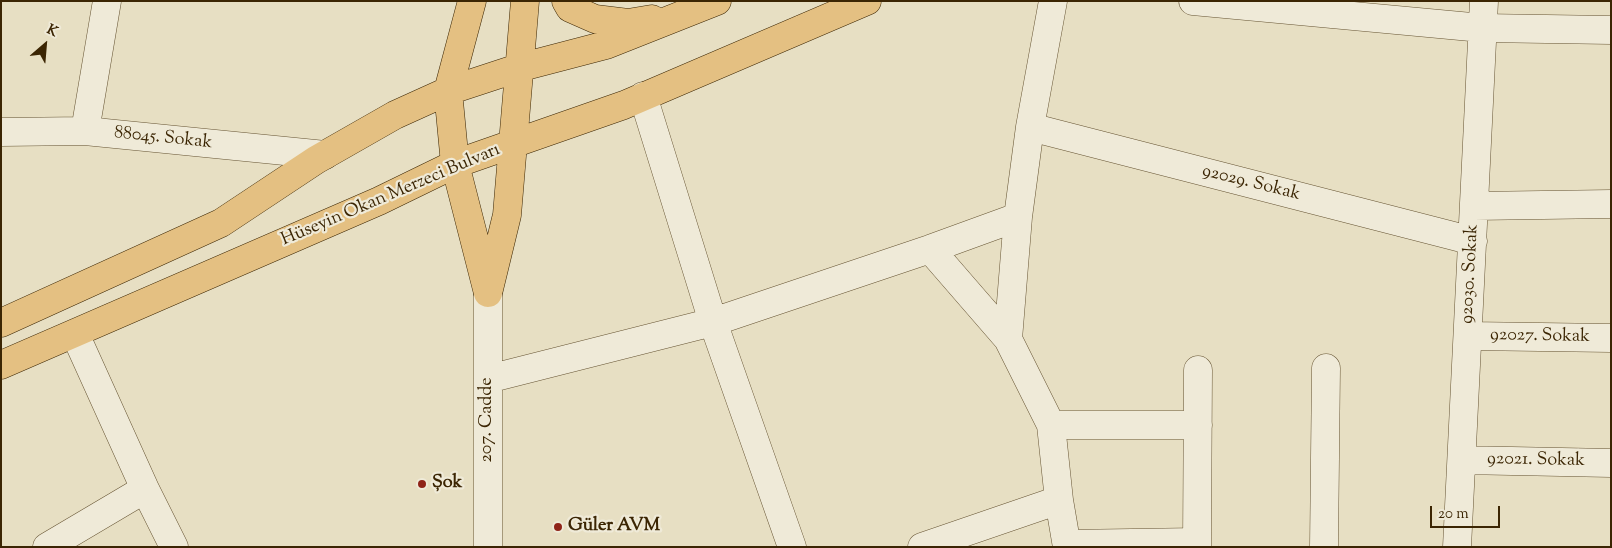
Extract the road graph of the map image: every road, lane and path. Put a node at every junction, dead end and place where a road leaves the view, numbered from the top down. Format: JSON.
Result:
{"nodes":[{"id":1,"x":107,"y":1,"type":"edge"},
{"id":2,"x":472,"y":1,"type":"edge"},
{"id":3,"x":524,"y":1,"type":"edge"},
{"id":4,"x":566,"y":1,"type":"edge"},
{"id":5,"x":716,"y":1,"type":"edge"},
{"id":6,"x":867,"y":1,"type":"edge"},
{"id":7,"x":1053,"y":1,"type":"edge"},
{"id":8,"x":1193,"y":1,"type":"edge"},
{"id":9,"x":688,"y":13,"type":"junction"},
{"id":10,"x":1483,"y":14,"type":"edge"},
{"id":11,"x":1611,"y":30,"type":"edge"},
{"id":12,"x":518,"y":68,"type":"junction"},
{"id":13,"x":448,"y":91,"type":"junction"},
{"id":14,"x":643,"y":96,"type":"junction"},
{"id":15,"x":1030,"y":127,"type":"junction"},
{"id":16,"x":85,"y":131,"type":"junction"},
{"id":17,"x":1,"y":132,"type":"edge"},
{"id":18,"x":512,"y":144,"type":"junction"},
{"id":19,"x":325,"y":155,"type":"junction"},
{"id":20,"x":455,"y":164,"type":"junction"},
{"id":21,"x":1611,"y":204,"type":"edge"},
{"id":22,"x":1474,"y":206,"type":"junction"},
{"id":23,"x":1018,"y":217,"type":"junction"},
{"id":24,"x":1473,"y":241,"type":"junction"},
{"id":25,"x":930,"y":249,"type":"junction"},
{"id":26,"x":488,"y":293,"type":"junction"},
{"id":27,"x":713,"y":322,"type":"junction"},
{"id":28,"x":1,"y":323,"type":"edge"},
{"id":29,"x":75,"y":334,"type":"junction"},
{"id":30,"x":1469,"y":336,"type":"junction"},
{"id":31,"x":1611,"y":338,"type":"edge"},
{"id":32,"x":1008,"y":339,"type":"junction"},
{"id":33,"x":1,"y":365,"type":"edge"},
{"id":34,"x":1326,"y":368,"type":"dead end"},
{"id":35,"x":1198,"y":370,"type":"dead end"},
{"id":36,"x":488,"y":379,"type":"junction"},
{"id":37,"x":1051,"y":425,"type":"junction"},
{"id":38,"x":1198,"y":425,"type":"junction"},
{"id":39,"x":1462,"y":460,"type":"junction"},
{"id":40,"x":1611,"y":463,"type":"edge"},
{"id":41,"x":145,"y":489,"type":"junction"},
{"id":42,"x":1059,"y":500,"type":"junction"},
{"id":43,"x":1067,"y":545,"type":"edge"},
{"id":44,"x":1197,"y":545,"type":"edge"},
{"id":45,"x":47,"y":547,"type":"edge"},
{"id":46,"x":174,"y":547,"type":"edge"},
{"id":47,"x":488,"y":547,"type":"edge"},
{"id":48,"x":792,"y":547,"type":"edge"},
{"id":49,"x":922,"y":547,"type":"edge"},
{"id":50,"x":1324,"y":547,"type":"edge"},
{"id":51,"x":1457,"y":547,"type":"edge"}],
"edges":[{"from":1,"to":16,"type":"street"},
{"from":2,"to":13,"type":"main road"},
{"from":3,"to":12,"type":"main road"},
{"from":4,"to":9,"type":"main road"},
{"from":5,"to":9,"type":"main road"},
{"from":6,"to":14,"type":"main road","name":"Hüseyin Okan Merzeci Bulvarı"},
{"from":7,"to":15,"type":"street"},
{"from":8,"to":10,"type":"street"},
{"from":9,"to":12,"type":"main road"},
{"from":10,"to":11,"type":"street"},
{"from":10,"to":22,"type":"street","name":"92030. Sokak"},
{"from":12,"to":13,"type":"main road"},
{"from":12,"to":18,"type":"main road"},
{"from":13,"to":19,"type":"main road"},
{"from":13,"to":20,"type":"main road"},
{"from":14,"to":18,"type":"main road","name":"Hüseyin Okan Merzeci Bulvarı"},
{"from":14,"to":27,"type":"street"},
{"from":15,"to":23,"type":"street"},
{"from":15,"to":24,"type":"street","name":"92029. Sokak"},
{"from":16,"to":17,"type":"street","name":"88045. Sokak"},
{"from":16,"to":19,"type":"street","name":"88045. Sokak"},
{"from":18,"to":20,"type":"main road","name":"Hüseyin Okan Merzeci Bulvarı"},
{"from":18,"to":26,"type":"main road"},
{"from":19,"to":28,"type":"main road"},
{"from":20,"to":26,"type":"main road"},
{"from":20,"to":29,"type":"main road","name":"Hüseyin Okan Merzeci Bulvarı"},
{"from":21,"to":22,"type":"street"},
{"from":22,"to":24,"type":"street","name":"92030. Sokak"},
{"from":23,"to":25,"type":"street"},
{"from":23,"to":32,"type":"street"},
{"from":24,"to":30,"type":"street","name":"92030. Sokak"},
{"from":25,"to":27,"type":"street"},
{"from":25,"to":32,"type":"street"},
{"from":26,"to":36,"type":"street","name":"207. Cadde"},
{"from":27,"to":36,"type":"street"},
{"from":27,"to":48,"type":"street"},
{"from":29,"to":33,"type":"main road","name":"Hüseyin Okan Merzeci Bulvarı"},
{"from":29,"to":41,"type":"street"},
{"from":30,"to":31,"type":"street","name":"92027. Sokak"},
{"from":30,"to":39,"type":"street","name":"92030. Sokak"},
{"from":32,"to":37,"type":"street"},
{"from":34,"to":50,"type":"street"},
{"from":35,"to":38,"type":"street"},
{"from":36,"to":47,"type":"street","name":"207. Cadde"},
{"from":37,"to":38,"type":"street"},
{"from":37,"to":42,"type":"street"},
{"from":38,"to":44,"type":"street"},
{"from":39,"to":40,"type":"street","name":"92021. Sokak"},
{"from":39,"to":51,"type":"street","name":"92030. Sokak"},
{"from":41,"to":45,"type":"street"},
{"from":41,"to":46,"type":"street"},
{"from":42,"to":43,"type":"street"},
{"from":42,"to":49,"type":"street"},
{"from":43,"to":44,"type":"street"}]}
